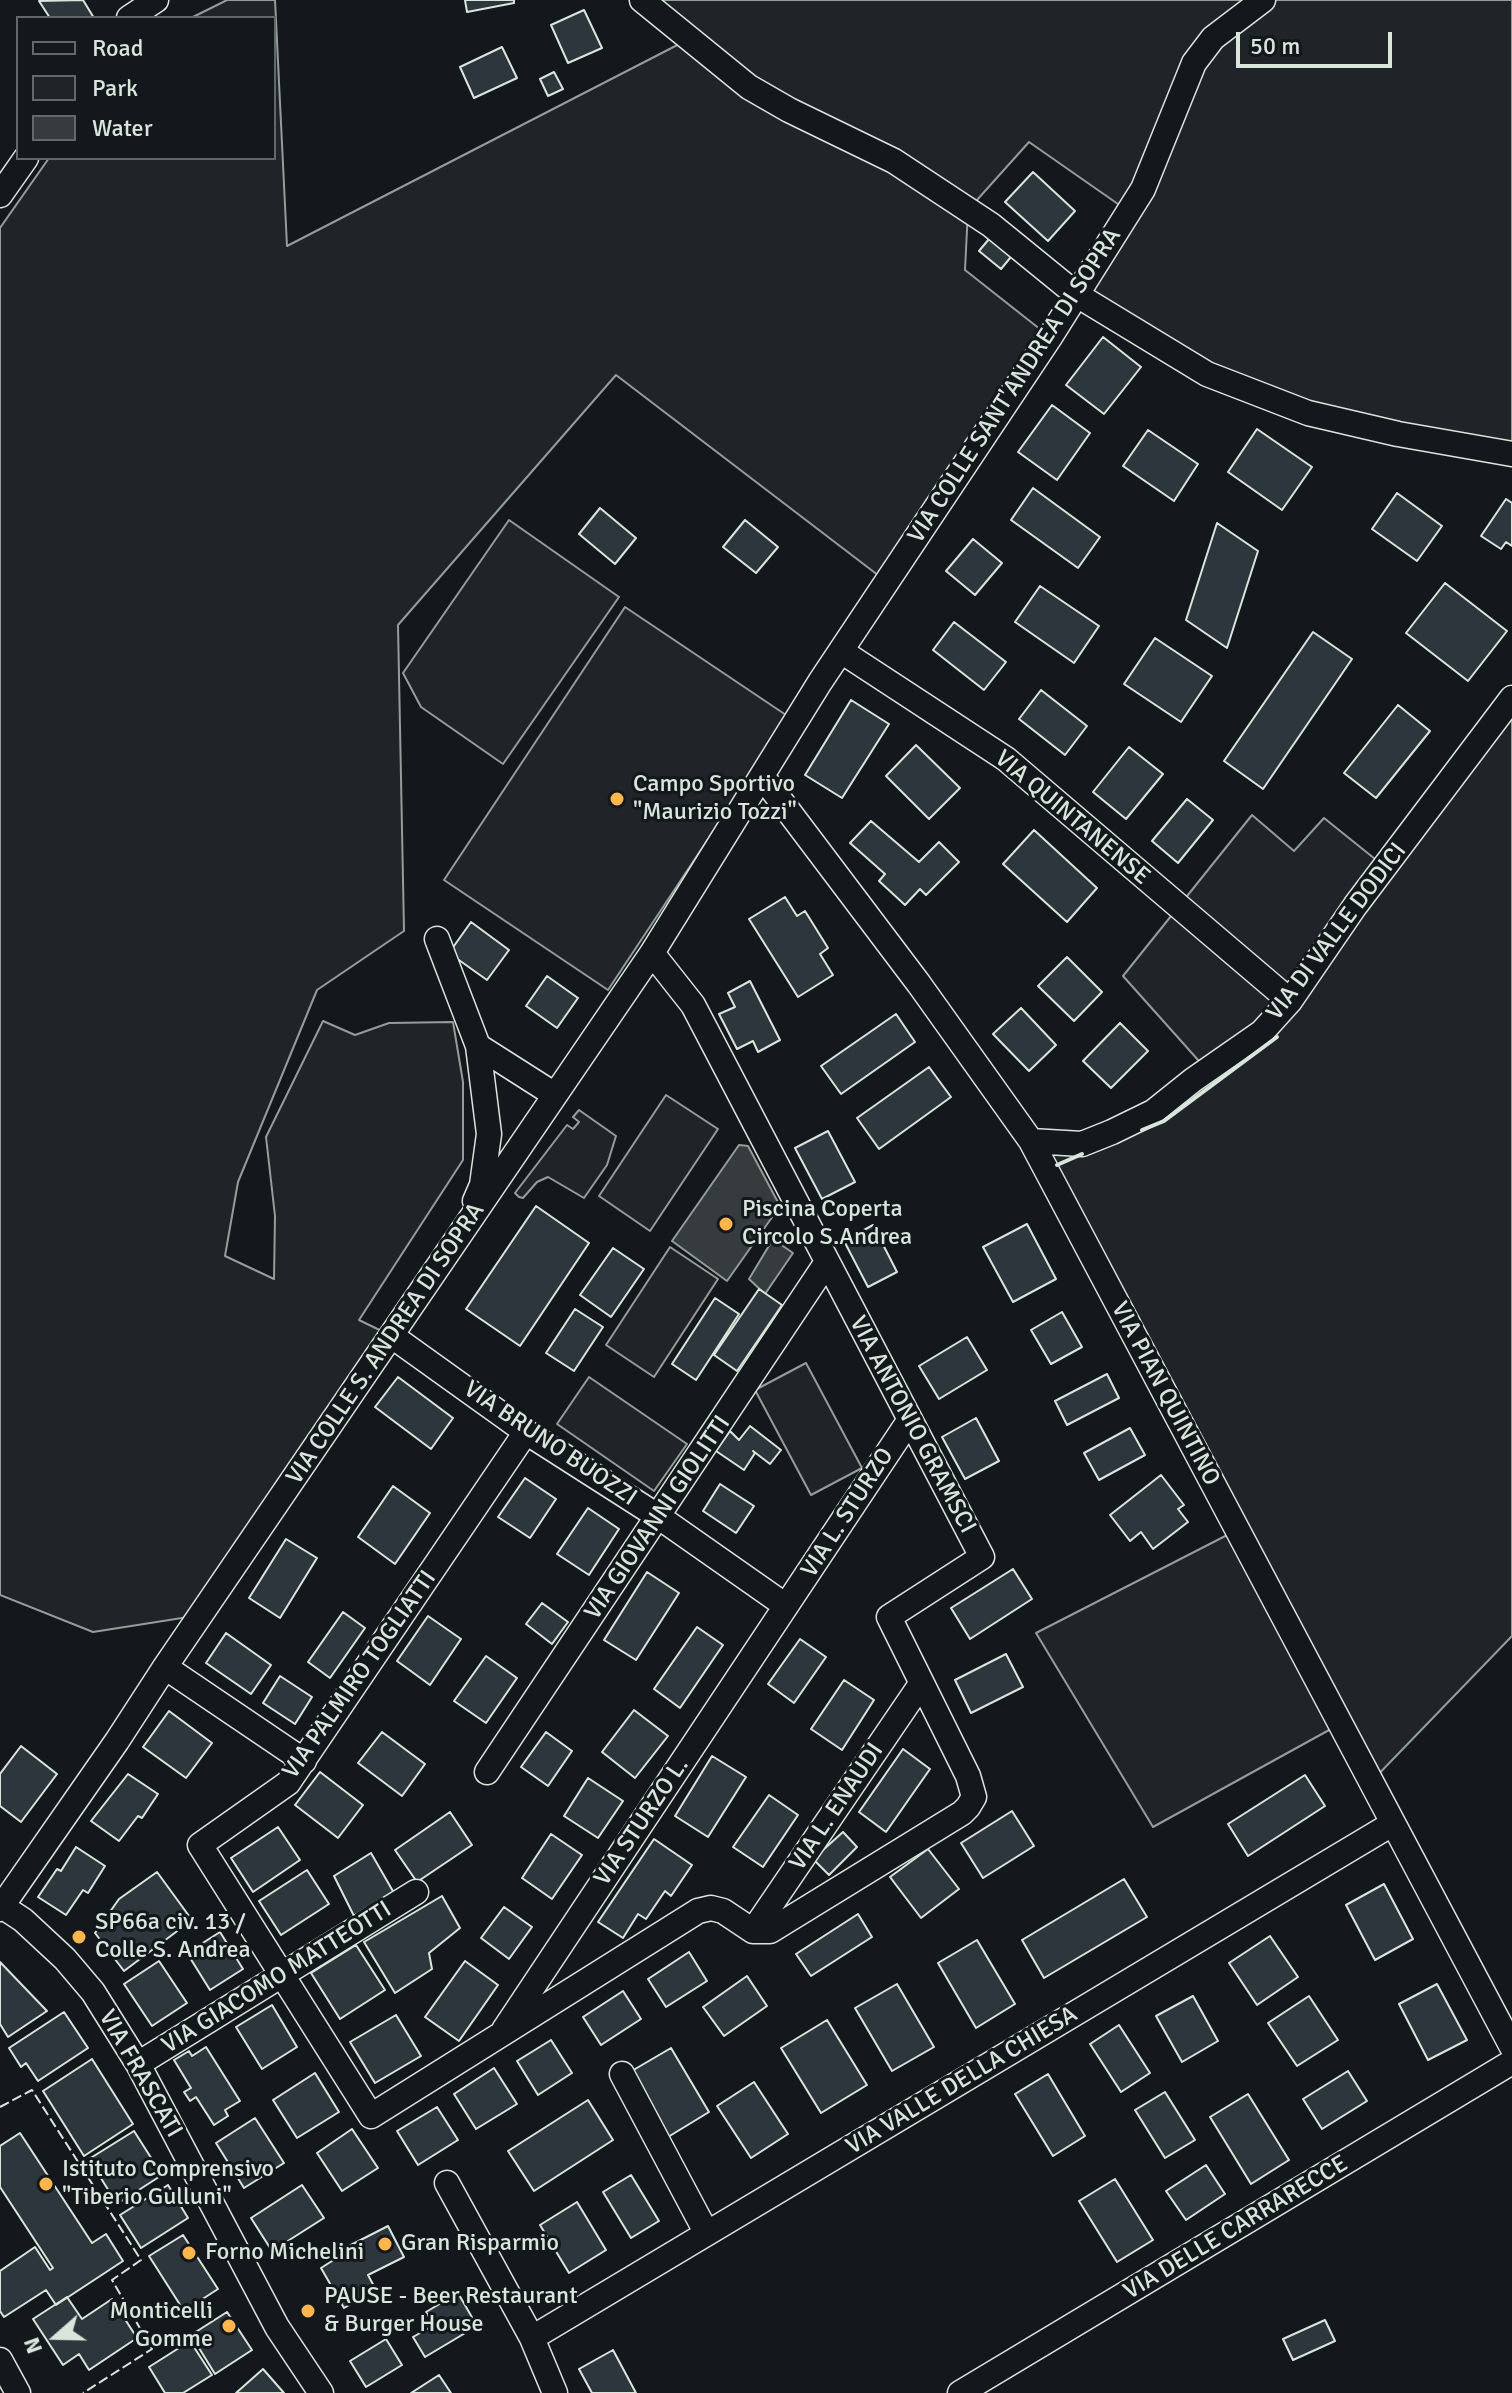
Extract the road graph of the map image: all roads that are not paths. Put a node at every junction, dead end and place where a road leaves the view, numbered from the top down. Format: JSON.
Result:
{"nodes":[{"id":1,"x":156,"y":0,"type":"edge"},
{"id":2,"x":642,"y":0,"type":"edge"},
{"id":3,"x":1263,"y":0,"type":"edge"},
{"id":4,"x":132,"y":16,"type":"edge"},
{"id":5,"x":25,"y":160,"type":"edge"},
{"id":6,"x":0,"y":195,"type":"edge"},
{"id":7,"x":1077,"y":295,"type":"junction"},
{"id":8,"x":1512,"y":454,"type":"edge"},
{"id":9,"x":841,"y":651,"type":"junction"},
{"id":10,"x":1512,"y":698,"type":"edge"},
{"id":11,"x":762,"y":776,"type":"junction"},
{"id":12,"x":437,"y":939,"type":"dead end"},
{"id":13,"x":652,"y":953,"type":"junction"},
{"id":14,"x":1290,"y":1001,"type":"junction"},
{"id":15,"x":478,"y":1046,"type":"junction"},
{"id":16,"x":555,"y":1095,"type":"junction"},
{"id":17,"x":1031,"y":1141,"type":"junction"},
{"id":18,"x":462,"y":1233,"type":"junction"},
{"id":19,"x":827,"y":1262,"type":"junction"},
{"id":20,"x":392,"y":1336,"type":"junction"},
{"id":21,"x":909,"y":1421,"type":"junction"},
{"id":22,"x":526,"y":1432,"type":"junction"},
{"id":23,"x":659,"y":1517,"type":"junction"},
{"id":24,"x":786,"y":1606,"type":"junction"},
{"id":25,"x":165,"y":1667,"type":"junction"},
{"id":26,"x":921,"y":1684,"type":"junction"},
{"id":27,"x":304,"y":1761,"type":"junction"},
{"id":28,"x":487,"y":1772,"type":"dead end"},
{"id":29,"x":1392,"y":1824,"type":"junction"},
{"id":30,"x":416,"y":1892,"type":"dead end"},
{"id":31,"x":1,"y":1907,"type":"edge"},
{"id":32,"x":753,"y":1931,"type":"junction"},
{"id":33,"x":281,"y":1976,"type":"junction"},
{"id":34,"x":498,"y":2038,"type":"junction"},
{"id":35,"x":1512,"y":2047,"type":"edge"},
{"id":36,"x":1512,"y":2062,"type":"edge"},
{"id":37,"x":138,"y":2064,"type":"junction"},
{"id":38,"x":622,"y":2074,"type":"dead end"},
{"id":39,"x":447,"y":2183,"type":"dead end"},
{"id":40,"x":706,"y":2232,"type":"junction"},
{"id":41,"x":532,"y":2338,"type":"junction"},
{"id":42,"x":0,"y":2360,"type":"edge"},
{"id":43,"x":18,"y":2393,"type":"edge"},
{"id":44,"x":321,"y":2393,"type":"edge"},
{"id":45,"x":555,"y":2393,"type":"edge"},
{"id":46,"x":960,"y":2393,"type":"edge"}],
"edges":[{"from":1,"to":4,"type":"street"},
{"from":2,"to":7,"type":"street"},
{"from":3,"to":7,"type":"street","name":"VIA COLLE SANT'ANDREA DI SOPRA"},
{"from":5,"to":6,"type":"street"},
{"from":7,"to":8,"type":"street"},
{"from":7,"to":9,"type":"street","name":"VIA COLLE SANT'ANDREA DI SOPRA"},
{"from":9,"to":11,"type":"street","name":"VIA COLLE SANT'ANDREA DI SOPRA"},
{"from":9,"to":14,"type":"street","name":"VIA QUINTANENSE"},
{"from":10,"to":14,"type":"street","name":"VIA DI VALLE DODICI"},
{"from":11,"to":13,"type":"street","name":"VIA COLLE S. ANDREA DI SOPRA"},
{"from":11,"to":17,"type":"street","name":"VIA PIAN QUINTINO"},
{"from":12,"to":15,"type":"street"},
{"from":13,"to":16,"type":"street","name":"VIA COLLE S. ANDREA DI SOPRA"},
{"from":13,"to":19,"type":"street","name":"VIA ANTONIO GRAMSCI"},
{"from":14,"to":17,"type":"street","name":"VIA DI VALLE DODICI"},
{"from":15,"to":16,"type":"street"},
{"from":15,"to":18,"type":"street"},
{"from":16,"to":18,"type":"street","name":"VIA COLLE S. ANDREA DI SOPRA"},
{"from":17,"to":29,"type":"street","name":"VIA PIAN QUINTINO"},
{"from":18,"to":20,"type":"street","name":"VIA COLLE S. ANDREA DI SOPRA"},
{"from":19,"to":21,"type":"street","name":"VIA ANTONIO GRAMSCI"},
{"from":19,"to":23,"type":"street","name":"VIA GIOVANNI GIOLITTI"},
{"from":20,"to":22,"type":"street","name":"VIA BRUNO BUOZZI"},
{"from":20,"to":25,"type":"street","name":"VIA COLLE S. ANDREA DI SOPRA"},
{"from":21,"to":24,"type":"street","name":"VIA L. STURZO"},
{"from":21,"to":26,"type":"street","name":"VIA ANTONIO GRAMSCI"},
{"from":22,"to":23,"type":"street","name":"VIA BRUNO BUOZZI"},
{"from":22,"to":27,"type":"street","name":"VIA PALMIRO TOGLIATTI"},
{"from":23,"to":24,"type":"street","name":"VIA BRUNO BUOZZI"},
{"from":23,"to":28,"type":"street","name":"VIA GIOVANNI GIOLITTI"},
{"from":24,"to":34,"type":"street","name":"VIA STURZO L."},
{"from":25,"to":27,"type":"street"},
{"from":25,"to":31,"type":"street","name":"VIA COLLE S. ANDREA DI SOPRA"},
{"from":26,"to":32,"type":"street","name":"VIA L. ENAUDI"},
{"from":26,"to":32,"type":"street","name":"VIA ANTONIO GRAMSCI"},
{"from":27,"to":33,"type":"street","name":"VIA PALMIRO TOGLIATTI"},
{"from":29,"to":35,"type":"street","name":"VIA PIAN QUINTINO"},
{"from":29,"to":40,"type":"street","name":"VIA VALLE DELLA CHIESA"},
{"from":30,"to":33,"type":"street","name":"VIA GIACOMO MATTEOTTI"},
{"from":31,"to":37,"type":"street","name":"VIA FRASCATI"},
{"from":32,"to":34,"type":"street"},
{"from":33,"to":34,"type":"street"},
{"from":33,"to":37,"type":"street","name":"VIA GIACOMO MATTEOTTI"},
{"from":36,"to":46,"type":"street","name":"VIA DELLE CARRARECCE"},
{"from":37,"to":44,"type":"street","name":"VIA FRASCATI"},
{"from":38,"to":40,"type":"street"},
{"from":39,"to":41,"type":"street"},
{"from":40,"to":41,"type":"street","name":"VIA VALLE DELLA CHIESA"},
{"from":41,"to":45,"type":"street"},
{"from":42,"to":43,"type":"street"}]}
